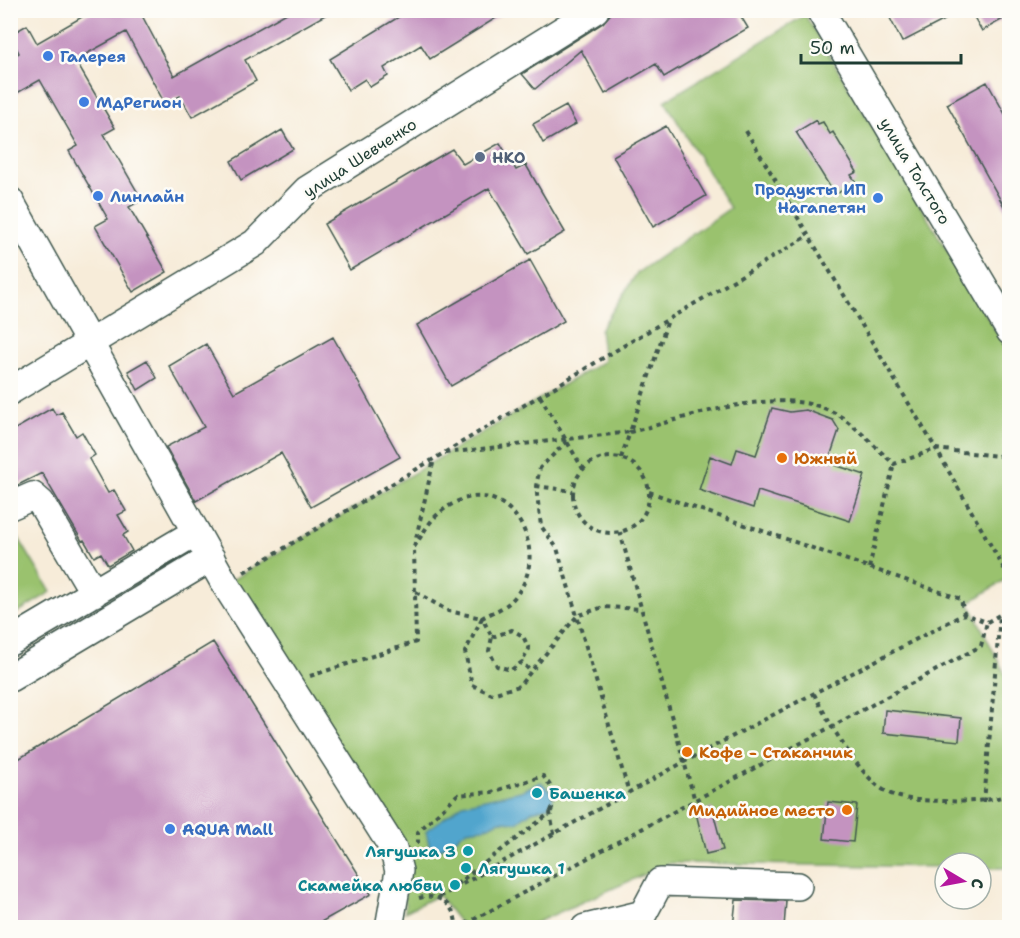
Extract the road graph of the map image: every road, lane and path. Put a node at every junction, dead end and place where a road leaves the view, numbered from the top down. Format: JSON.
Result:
{"nodes":[{"id":1,"x":595,"y":10,"type":"edge"},
{"id":2,"x":820,"y":10,"type":"edge"},
{"id":3,"x":568,"y":17,"type":"edge"},
{"id":4,"x":746,"y":131,"type":"dead end"},
{"id":5,"x":10,"y":201,"type":"edge"},
{"id":6,"x":808,"y":236,"type":"junction"},
{"id":7,"x":669,"y":320,"type":"junction"},
{"id":8,"x":1010,"y":331,"type":"edge"},
{"id":9,"x":91,"y":344,"type":"junction"},
{"id":10,"x":10,"y":391,"type":"edge"},
{"id":11,"x":540,"y":396,"type":"junction"},
{"id":12,"x":630,"y":432,"type":"junction"},
{"id":13,"x":567,"y":441,"type":"junction"},
{"id":14,"x":936,"y":449,"type":"junction"},
{"id":15,"x":1010,"y":451,"type":"edge"},
{"id":16,"x":444,"y":453,"type":"junction"},
{"id":17,"x":621,"y":458,"type":"junction"},
{"id":18,"x":434,"y":459,"type":"junction"},
{"id":19,"x":894,"y":464,"type":"junction"},
{"id":20,"x":583,"y":469,"type":"junction"},
{"id":21,"x":536,"y":486,"type":"junction"},
{"id":22,"x":573,"y":491,"type":"junction"},
{"id":23,"x":649,"y":492,"type":"junction"},
{"id":24,"x":10,"y":506,"type":"edge"},
{"id":25,"x":196,"y":532,"type":"junction"},
{"id":26,"x":620,"y":532,"type":"junction"},
{"id":27,"x":414,"y":547,"type":"junction"},
{"id":28,"x":211,"y":558,"type":"junction"},
{"id":29,"x":869,"y":568,"type":"junction"},
{"id":30,"x":1010,"y":579,"type":"edge"},
{"id":31,"x":225,"y":584,"type":"junction"},
{"id":32,"x":94,"y":592,"type":"junction"},
{"id":33,"x":416,"y":592,"type":"junction"},
{"id":34,"x":642,"y":609,"type":"junction"},
{"id":35,"x":1010,"y":609,"type":"edge"},
{"id":36,"x":964,"y":614,"type":"junction"},
{"id":37,"x":1000,"y":615,"type":"junction"},
{"id":38,"x":577,"y":616,"type":"junction"},
{"id":39,"x":482,"y":618,"type":"junction"},
{"id":40,"x":987,"y":622,"type":"junction"},
{"id":41,"x":492,"y":637,"type":"junction"},
{"id":42,"x":10,"y":642,"type":"edge"},
{"id":43,"x":522,"y":662,"type":"junction"},
{"id":44,"x":531,"y":672,"type":"junction"},
{"id":45,"x":10,"y":678,"type":"edge"},
{"id":46,"x":286,"y":683,"type":"junction"},
{"id":47,"x":814,"y":694,"type":"junction"},
{"id":48,"x":832,"y":727,"type":"junction"},
{"id":49,"x":684,"y":762,"type":"junction"},
{"id":50,"x":628,"y":793,"type":"junction"},
{"id":51,"x":1010,"y":795,"type":"edge"},
{"id":52,"x":695,"y":801,"type":"junction"},
{"id":53,"x":984,"y":802,"type":"junction"},
{"id":54,"x":550,"y":813,"type":"junction"},
{"id":55,"x":554,"y":834,"type":"junction"},
{"id":56,"x":418,"y":854,"type":"dead end"},
{"id":57,"x":798,"y":886,"type":"dead end"},
{"id":58,"x":417,"y":887,"type":"dead end"},
{"id":59,"x":417,"y":898,"type":"junction"},
{"id":60,"x":409,"y":904,"type":"dead end"},
{"id":61,"x":389,"y":927,"type":"edge"},
{"id":62,"x":457,"y":927,"type":"edge"},
{"id":63,"x":585,"y":927,"type":"edge"}],
"edges":[{"from":1,"to":3,"type":"street","name":"улица Шевченко"},
{"from":2,"to":8,"type":"street","name":"улица Толстого"},
{"from":3,"to":9,"type":"street","name":"улица Шевченко"},
{"from":4,"to":6,"type":"path"},
{"from":5,"to":9,"type":"street"},
{"from":6,"to":7,"type":"path"},
{"from":6,"to":14,"type":"path"},
{"from":7,"to":11,"type":"path"},
{"from":7,"to":12,"type":"path"},
{"from":9,"to":10,"type":"street","name":"улица Шевченко"},
{"from":9,"to":25,"type":"street"},
{"from":11,"to":13,"type":"path"},
{"from":11,"to":16,"type":"path"},
{"from":12,"to":13,"type":"path"},
{"from":12,"to":17,"type":"path"},
{"from":12,"to":19,"type":"path"},
{"from":13,"to":16,"type":"path"},
{"from":13,"to":20,"type":"path"},
{"from":13,"to":21,"type":"path"},
{"from":14,"to":15,"type":"path"},
{"from":14,"to":19,"type":"path"},
{"from":14,"to":30,"type":"path"},
{"from":16,"to":18,"type":"path"},
{"from":17,"to":20,"type":"path"},
{"from":17,"to":23,"type":"path"},
{"from":18,"to":27,"type":"path"},
{"from":18,"to":31,"type":"path"},
{"from":19,"to":29,"type":"path"},
{"from":20,"to":22,"type":"path"},
{"from":21,"to":22,"type":"path"},
{"from":21,"to":38,"type":"path"},
{"from":22,"to":26,"type":"path"},
{"from":23,"to":26,"type":"path"},
{"from":23,"to":29,"type":"path"},
{"from":24,"to":32,"type":"street"},
{"from":25,"to":28,"type":"street"},
{"from":25,"to":32,"type":"street"},
{"from":26,"to":34,"type":"path"},
{"from":27,"to":33,"type":"path"},
{"from":27,"to":39,"type":"path"},
{"from":28,"to":31,"type":"street"},
{"from":28,"to":45,"type":"street"},
{"from":29,"to":36,"type":"path"},
{"from":31,"to":46,"type":"street"},
{"from":32,"to":42,"type":"street"},
{"from":33,"to":39,"type":"path"},
{"from":33,"to":46,"type":"path"},
{"from":34,"to":38,"type":"path"},
{"from":34,"to":49,"type":"path"},
{"from":35,"to":37,"type":"path"},
{"from":36,"to":40,"type":"path"},
{"from":36,"to":47,"type":"path"},
{"from":37,"to":40,"type":"path"},
{"from":37,"to":53,"type":"path"},
{"from":38,"to":44,"type":"path"},
{"from":38,"to":50,"type":"path"},
{"from":39,"to":41,"type":"path"},
{"from":39,"to":44,"type":"path"},
{"from":40,"to":48,"type":"path"},
{"from":41,"to":43,"type":"path"},
{"from":41,"to":43,"type":"path"},
{"from":43,"to":44,"type":"path"},
{"from":46,"to":61,"type":"street"},
{"from":47,"to":48,"type":"path"},
{"from":47,"to":49,"type":"path"},
{"from":48,"to":52,"type":"path"},
{"from":48,"to":53,"type":"path"},
{"from":49,"to":50,"type":"path"},
{"from":49,"to":52,"type":"path"},
{"from":50,"to":55,"type":"path"},
{"from":51,"to":53,"type":"path"},
{"from":52,"to":62,"type":"path"},
{"from":54,"to":55,"type":"path"},
{"from":54,"to":55,"type":"path"},
{"from":54,"to":56,"type":"path"},
{"from":57,"to":63,"type":"street"},
{"from":58,"to":59,"type":"path"},
{"from":59,"to":60,"type":"path"},
{"from":59,"to":62,"type":"path"}]}
